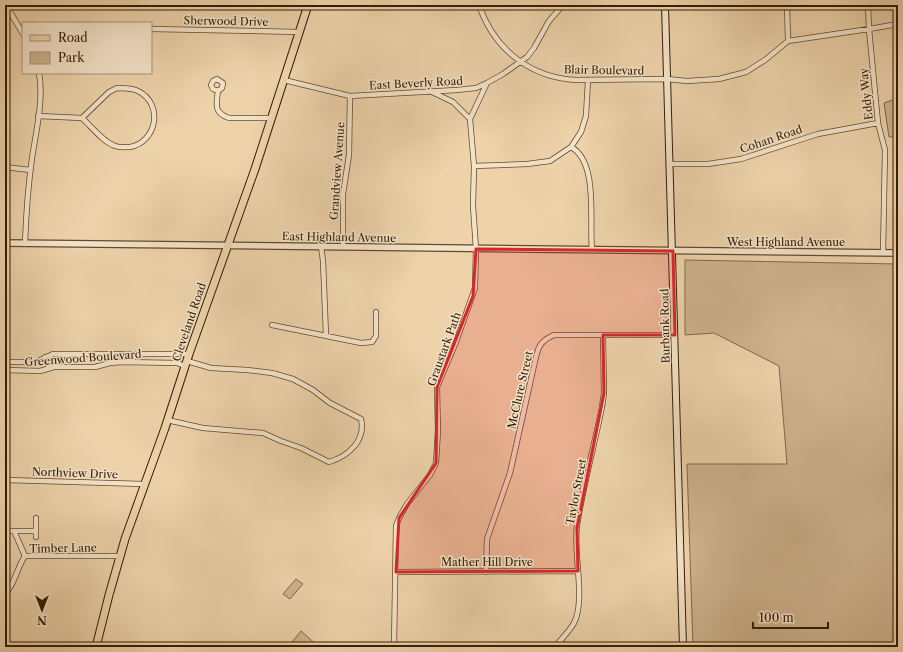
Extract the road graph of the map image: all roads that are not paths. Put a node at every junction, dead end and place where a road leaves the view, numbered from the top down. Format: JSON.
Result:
{"nodes":[{"id":1,"x":6,"y":5,"type":"edge"},
{"id":2,"x":308,"y":5,"type":"edge"},
{"id":3,"x":434,"y":5,"type":"edge"},
{"id":4,"x":479,"y":5,"type":"edge"},
{"id":5,"x":563,"y":5,"type":"edge"},
{"id":6,"x":665,"y":5,"type":"edge"},
{"id":7,"x":787,"y":5,"type":"edge"},
{"id":8,"x":868,"y":5,"type":"edge"},
{"id":9,"x":427,"y":6,"type":"dead end"},
{"id":10,"x":898,"y":24,"type":"edge"},
{"id":11,"x":152,"y":29,"type":"edge"},
{"id":12,"x":869,"y":29,"type":"junction"},
{"id":13,"x":22,"y":32,"type":"edge"},
{"id":14,"x":300,"y":32,"type":"junction"},
{"id":15,"x":788,"y":41,"type":"junction"},
{"id":16,"x":521,"y":62,"type":"junction"},
{"id":17,"x":39,"y":74,"type":"edge"},
{"id":18,"x":667,"y":79,"type":"junction"},
{"id":19,"x":284,"y":80,"type":"junction"},
{"id":20,"x":588,"y":80,"type":"junction"},
{"id":21,"x":487,"y":83,"type":"junction"},
{"id":22,"x":430,"y":91,"type":"junction"},
{"id":23,"x":218,"y":92,"type":"dead end"},
{"id":24,"x":350,"y":96,"type":"junction"},
{"id":25,"x":38,"y":116,"type":"junction"},
{"id":26,"x":82,"y":118,"type":"junction"},
{"id":27,"x":270,"y":118,"type":"junction"},
{"id":28,"x":470,"y":119,"type":"junction"},
{"id":29,"x":878,"y":123,"type":"junction"},
{"id":30,"x":571,"y":147,"type":"junction"},
{"id":31,"x":669,"y":164,"type":"junction"},
{"id":32,"x":474,"y":166,"type":"junction"},
{"id":33,"x":5,"y":167,"type":"edge"},
{"id":34,"x":30,"y":170,"type":"junction"},
{"id":35,"x":5,"y":243,"type":"edge"},
{"id":36,"x":25,"y":244,"type":"junction"},
{"id":37,"x":228,"y":245,"type":"junction"},
{"id":38,"x":321,"y":246,"type":"junction"},
{"id":39,"x":343,"y":247,"type":"junction"},
{"id":40,"x":476,"y":249,"type":"junction"},
{"id":41,"x":592,"y":250,"type":"junction"},
{"id":42,"x":673,"y":251,"type":"junction"},
{"id":43,"x":883,"y":253,"type":"junction"},
{"id":44,"x":898,"y":253,"type":"edge"},
{"id":45,"x":376,"y":312,"type":"dead end"},
{"id":46,"x":272,"y":325,"type":"dead end"},
{"id":47,"x":326,"y":335,"type":"junction"},
{"id":48,"x":603,"y":335,"type":"junction"},
{"id":49,"x":675,"y":335,"type":"junction"},
{"id":50,"x":140,"y":355,"type":"junction"},
{"id":51,"x":45,"y":357,"type":"junction"},
{"id":52,"x":187,"y":360,"type":"junction"},
{"id":53,"x":5,"y":362,"type":"edge"},
{"id":54,"x":140,"y":363,"type":"junction"},
{"id":55,"x":49,"y":368,"type":"junction"},
{"id":56,"x":5,"y":370,"type":"edge"},
{"id":57,"x":168,"y":420,"type":"junction"},
{"id":58,"x":5,"y":480,"type":"edge"},
{"id":59,"x":144,"y":484,"type":"junction"},
{"id":60,"x":36,"y":518,"type":"dead end"},
{"id":61,"x":5,"y":531,"type":"edge"},
{"id":62,"x":14,"y":531,"type":"junction"},
{"id":63,"x":36,"y":531,"type":"junction"},
{"id":64,"x":36,"y":537,"type":"dead end"},
{"id":65,"x":25,"y":556,"type":"junction"},
{"id":66,"x":120,"y":556,"type":"junction"},
{"id":67,"x":578,"y":571,"type":"junction"},
{"id":68,"x":396,"y":572,"type":"junction"},
{"id":69,"x":486,"y":572,"type":"junction"},
{"id":70,"x":5,"y":592,"type":"edge"},
{"id":71,"x":560,"y":641,"type":"junction"},
{"id":72,"x":96,"y":647,"type":"edge"},
{"id":73,"x":394,"y":647,"type":"edge"},
{"id":74,"x":555,"y":647,"type":"edge"},
{"id":75,"x":567,"y":647,"type":"edge"},
{"id":76,"x":683,"y":647,"type":"edge"}],
"edges":[{"from":1,"to":13,"type":"street"},
{"from":2,"to":14,"type":"main road","name":"Cleveland Road"},
{"from":3,"to":9,"type":"street"},
{"from":4,"to":16,"type":"street","name":"Blair Boulevard"},
{"from":5,"to":16,"type":"street","name":"East Beverly Road"},
{"from":6,"to":18,"type":"main road","name":"Burbank Road"},
{"from":7,"to":15,"type":"street"},
{"from":8,"to":12,"type":"street","name":"Eddy Way"},
{"from":10,"to":12,"type":"street"},
{"from":11,"to":14,"type":"street","name":"Sherwood Drive"},
{"from":12,"to":15,"type":"street"},
{"from":12,"to":29,"type":"street","name":"Eddy Way"},
{"from":14,"to":19,"type":"main road","name":"Cleveland Road"},
{"from":15,"to":18,"type":"street","name":"Blair Boulevard"},
{"from":16,"to":20,"type":"street","name":"Blair Boulevard"},
{"from":16,"to":21,"type":"street","name":"East Beverly Road"},
{"from":17,"to":25,"type":"street"},
{"from":18,"to":20,"type":"street","name":"Blair Boulevard"},
{"from":18,"to":31,"type":"main road","name":"Burbank Road"},
{"from":19,"to":24,"type":"street","name":"East Beverly Road"},
{"from":19,"to":27,"type":"main road","name":"Cleveland Road"},
{"from":20,"to":30,"type":"street"},
{"from":21,"to":22,"type":"street","name":"East Beverly Road"},
{"from":21,"to":28,"type":"street"},
{"from":22,"to":24,"type":"street","name":"East Beverly Road"},
{"from":22,"to":28,"type":"street"},
{"from":23,"to":27,"type":"street"},
{"from":24,"to":39,"type":"street","name":"Grandview Avenue"},
{"from":25,"to":26,"type":"street"},
{"from":25,"to":34,"type":"street"},
{"from":26,"to":26,"type":"street"},
{"from":27,"to":37,"type":"main road","name":"Cleveland Road"},
{"from":28,"to":32,"type":"street","name":"Graustark Path"},
{"from":29,"to":31,"type":"street","name":"Cohan Road"},
{"from":29,"to":43,"type":"street","name":"Eddy Way"},
{"from":30,"to":32,"type":"street"},
{"from":30,"to":41,"type":"street"},
{"from":31,"to":42,"type":"main road","name":"Burbank Road"},
{"from":32,"to":40,"type":"street","name":"Graustark Path"},
{"from":33,"to":34,"type":"street"},
{"from":34,"to":36,"type":"street"},
{"from":35,"to":36,"type":"street","name":"East Highland Avenue"},
{"from":36,"to":37,"type":"street","name":"East Highland Avenue"},
{"from":37,"to":38,"type":"street","name":"East Highland Avenue"},
{"from":37,"to":52,"type":"main road","name":"Cleveland Road"},
{"from":38,"to":39,"type":"street","name":"East Highland Avenue"},
{"from":38,"to":47,"type":"street"},
{"from":39,"to":40,"type":"street","name":"East Highland Avenue"},
{"from":40,"to":41,"type":"street","name":"East Highland Avenue"},
{"from":40,"to":68,"type":"street","name":"Graustark Path"},
{"from":41,"to":42,"type":"street","name":"East Highland Avenue"},
{"from":42,"to":43,"type":"street","name":"West Highland Avenue"},
{"from":42,"to":49,"type":"main road","name":"Burbank Road"},
{"from":43,"to":44,"type":"street","name":"West Highland Avenue"},
{"from":45,"to":47,"type":"street"},
{"from":46,"to":47,"type":"street"},
{"from":48,"to":49,"type":"street","name":"McClure Street"},
{"from":48,"to":67,"type":"street","name":"Taylor Street"},
{"from":48,"to":69,"type":"street","name":"McClure Street"},
{"from":49,"to":76,"type":"main road","name":"Burbank Road"},
{"from":50,"to":51,"type":"street","name":"Greenwood Boulevard"},
{"from":50,"to":52,"type":"street","name":"Greenwood Boulevard"},
{"from":50,"to":54,"type":"street"},
{"from":51,"to":53,"type":"street","name":"Greenwood Boulevard"},
{"from":51,"to":55,"type":"street"},
{"from":52,"to":54,"type":"street","name":"Greenwood Boulevard"},
{"from":52,"to":57,"type":"main road","name":"Cleveland Road"},
{"from":52,"to":57,"type":"street"},
{"from":54,"to":55,"type":"street","name":"Greenwood Boulevard"},
{"from":55,"to":56,"type":"street","name":"Greenwood Boulevard"},
{"from":57,"to":59,"type":"main road","name":"Cleveland Road"},
{"from":58,"to":59,"type":"street","name":"Northview Drive"},
{"from":59,"to":66,"type":"main road","name":"Cleveland Road"},
{"from":60,"to":63,"type":"street"},
{"from":61,"to":62,"type":"street"},
{"from":62,"to":63,"type":"street"},
{"from":62,"to":65,"type":"street"},
{"from":63,"to":64,"type":"street"},
{"from":65,"to":66,"type":"street","name":"Timber Lane"},
{"from":65,"to":70,"type":"street","name":"Timber Lane"},
{"from":66,"to":72,"type":"main road","name":"Cleveland Road"},
{"from":67,"to":69,"type":"street","name":"Mather Hill Drive"},
{"from":67,"to":71,"type":"street","name":"Taylor Street"},
{"from":68,"to":69,"type":"street","name":"Mather Hill Drive"},
{"from":68,"to":73,"type":"street","name":"Graustark Path"},
{"from":71,"to":74,"type":"street","name":"Taylor Street"},
{"from":71,"to":75,"type":"street"}]}
